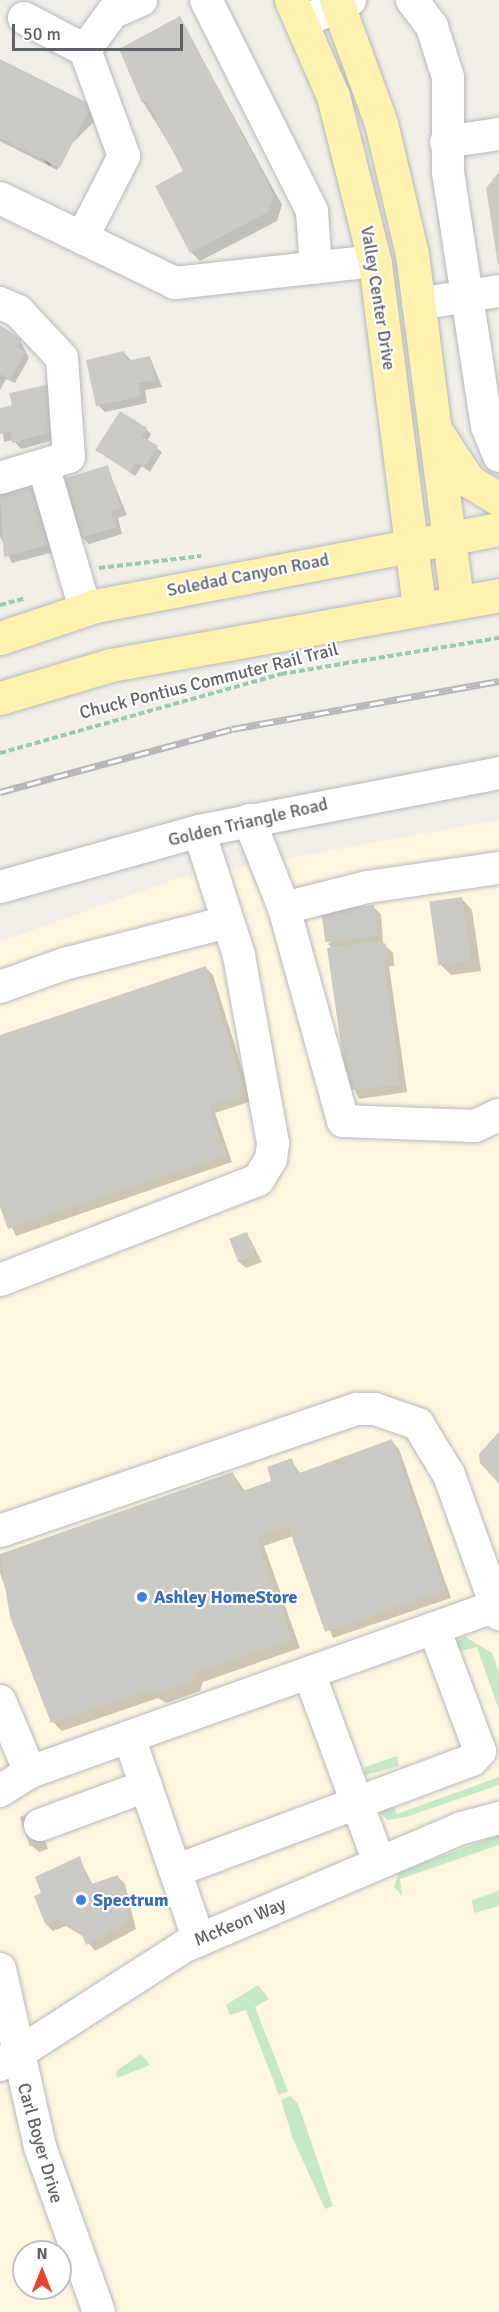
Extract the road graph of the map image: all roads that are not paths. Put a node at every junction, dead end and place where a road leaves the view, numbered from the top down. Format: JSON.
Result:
{"nodes":[{"id":1,"x":141,"y":0,"type":"edge"},
{"id":2,"x":206,"y":0,"type":"edge"},
{"id":3,"x":412,"y":0,"type":"edge"},
{"id":4,"x":341,"y":1,"type":"edge"},
{"id":5,"x":297,"y":11,"type":"edge"},
{"id":6,"x":18,"y":13,"type":"edge"},
{"id":7,"x":85,"y":50,"type":"junction"},
{"id":8,"x":499,"y":134,"type":"edge"},
{"id":9,"x":446,"y":142,"type":"junction"},
{"id":10,"x":0,"y":198,"type":"edge"},
{"id":11,"x":82,"y":238,"type":"junction"},
{"id":12,"x":374,"y":261,"type":"junction"},
{"id":13,"x":316,"y":268,"type":"junction"},
{"id":14,"x":499,"y":291,"type":"edge"},
{"id":15,"x":467,"y":296,"type":"junction"},
{"id":16,"x":0,"y":303,"type":"edge"},
{"id":17,"x":418,"y":304,"type":"junction"},
{"id":18,"x":434,"y":427,"type":"junction"},
{"id":19,"x":499,"y":456,"type":"edge"},
{"id":20,"x":56,"y":461,"type":"junction"},
{"id":21,"x":0,"y":478,"type":"edge"},
{"id":22,"x":499,"y":499,"type":"edge"},
{"id":23,"x":499,"y":529,"type":"edge"},
{"id":24,"x":447,"y":536,"type":"junction"},
{"id":25,"x":412,"y":542,"type":"junction"},
{"id":26,"x":499,"y":595,"type":"edge"},
{"id":27,"x":457,"y":601,"type":"junction"},
{"id":28,"x":419,"y":607,"type":"junction"},
{"id":29,"x":85,"y":609,"type":"junction"},
{"id":30,"x":0,"y":638,"type":"edge"},
{"id":31,"x":0,"y":698,"type":"edge"},
{"id":32,"x":499,"y":773,"type":"edge"},
{"id":33,"x":249,"y":820,"type":"junction"},
{"id":34,"x":199,"y":831,"type":"junction"},
{"id":35,"x":499,"y":868,"type":"edge"},
{"id":36,"x":0,"y":887,"type":"edge"},
{"id":37,"x":284,"y":908,"type":"junction"},
{"id":38,"x":228,"y":921,"type":"junction"},
{"id":39,"x":0,"y":987,"type":"edge"},
{"id":40,"x":499,"y":1115,"type":"edge"},
{"id":41,"x":0,"y":1280,"type":"edge"},
{"id":42,"x":0,"y":1531,"type":"edge"},
{"id":43,"x":498,"y":1606,"type":"edge"},
{"id":44,"x":434,"y":1628,"type":"junction"},
{"id":45,"x":309,"y":1673,"type":"junction"},
{"id":46,"x":0,"y":1701,"type":"edge"},
{"id":47,"x":129,"y":1737,"type":"junction"},
{"id":48,"x":30,"y":1772,"type":"junction"},
{"id":49,"x":146,"y":1786,"type":"junction"},
{"id":50,"x":0,"y":1791,"type":"edge"},
{"id":51,"x":357,"y":1802,"type":"junction"},
{"id":52,"x":499,"y":1818,"type":"edge"},
{"id":53,"x":40,"y":1825,"type":"dead end"},
{"id":54,"x":379,"y":1862,"type":"junction"},
{"id":55,"x":175,"y":1871,"type":"junction"},
{"id":56,"x":199,"y":1940,"type":"junction"},
{"id":57,"x":0,"y":1969,"type":"edge"},
{"id":58,"x":8,"y":2060,"type":"edge"},
{"id":59,"x":99,"y":2312,"type":"edge"}],
"edges":[{"from":1,"to":7,"type":"street"},
{"from":2,"to":13,"type":"street"},
{"from":3,"to":9,"type":"street"},
{"from":4,"to":5,"type":"street"},
{"from":4,"to":17,"type":"main road","name":"Valley Center Drive"},
{"from":5,"to":12,"type":"main road","name":"Valley Center Drive"},
{"from":6,"to":7,"type":"street"},
{"from":7,"to":11,"type":"street"},
{"from":8,"to":9,"type":"street"},
{"from":9,"to":15,"type":"street"},
{"from":10,"to":11,"type":"street"},
{"from":11,"to":13,"type":"street"},
{"from":12,"to":13,"type":"street"},
{"from":12,"to":25,"type":"main road","name":"Valley Center Drive"},
{"from":14,"to":15,"type":"street"},
{"from":15,"to":17,"type":"street"},
{"from":15,"to":19,"type":"street"},
{"from":16,"to":20,"type":"street"},
{"from":17,"to":18,"type":"main road","name":"Valley Center Drive"},
{"from":18,"to":22,"type":"main road"},
{"from":18,"to":24,"type":"main road","name":"Valley Center Drive"},
{"from":20,"to":21,"type":"street"},
{"from":20,"to":29,"type":"street"},
{"from":23,"to":24,"type":"main road","name":"Soledad Canyon Road"},
{"from":24,"to":25,"type":"main road","name":"Soledad Canyon Road"},
{"from":24,"to":27,"type":"main road","name":"Valley Center Drive"},
{"from":25,"to":28,"type":"main road","name":"Valley Center Drive"},
{"from":25,"to":29,"type":"main road","name":"Soledad Canyon Road"},
{"from":26,"to":27,"type":"main road"},
{"from":27,"to":28,"type":"main road"},
{"from":28,"to":31,"type":"main road"},
{"from":29,"to":30,"type":"main road","name":"Soledad Canyon Road"},
{"from":32,"to":33,"type":"street","name":"Golden Triangle Road"},
{"from":33,"to":34,"type":"street","name":"Golden Triangle Road"},
{"from":33,"to":37,"type":"street"},
{"from":34,"to":36,"type":"street","name":"Golden Triangle Road"},
{"from":34,"to":38,"type":"street"},
{"from":35,"to":37,"type":"street"},
{"from":37,"to":40,"type":"street"},
{"from":38,"to":39,"type":"street"},
{"from":38,"to":41,"type":"street"},
{"from":42,"to":43,"type":"street"},
{"from":43,"to":44,"type":"street"},
{"from":44,"to":45,"type":"street"},
{"from":44,"to":51,"type":"street"},
{"from":45,"to":47,"type":"street"},
{"from":45,"to":51,"type":"street"},
{"from":46,"to":48,"type":"street"},
{"from":47,"to":48,"type":"street"},
{"from":47,"to":49,"type":"street"},
{"from":48,"to":50,"type":"street"},
{"from":49,"to":53,"type":"street"},
{"from":49,"to":55,"type":"street"},
{"from":51,"to":54,"type":"street"},
{"from":51,"to":55,"type":"street"},
{"from":52,"to":54,"type":"street","name":"McKeon Way"},
{"from":54,"to":56,"type":"street","name":"McKeon Way"},
{"from":55,"to":56,"type":"street"},
{"from":56,"to":58,"type":"street","name":"McKeon Way"},
{"from":57,"to":58,"type":"street","name":"Carl Boyer Drive"},
{"from":58,"to":59,"type":"street","name":"Carl Boyer Drive"}]}
